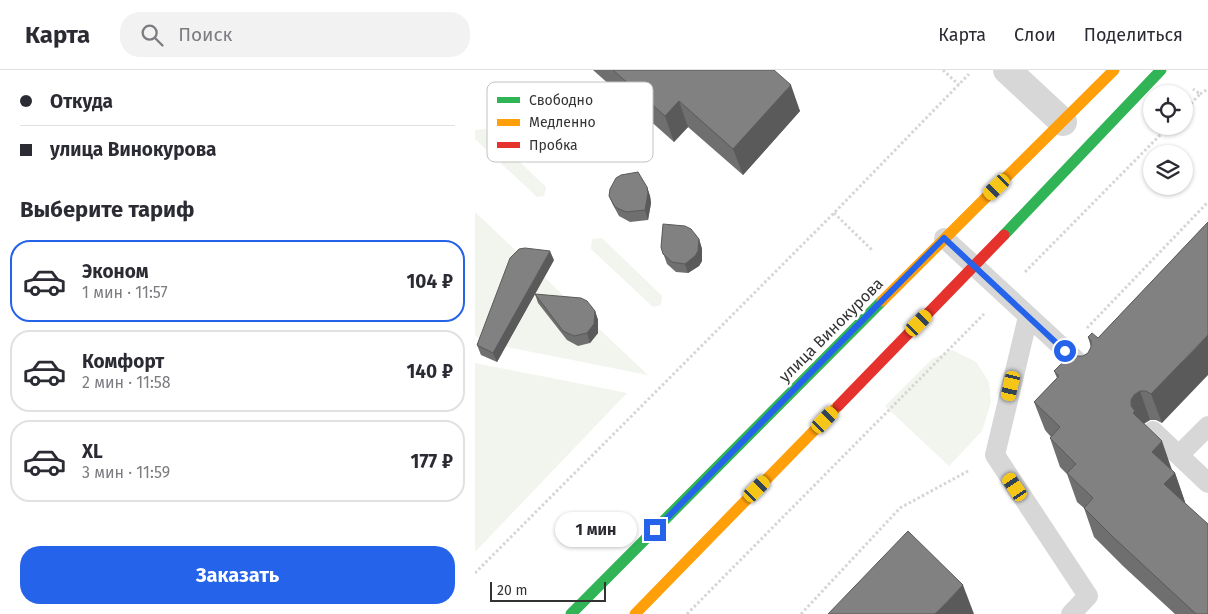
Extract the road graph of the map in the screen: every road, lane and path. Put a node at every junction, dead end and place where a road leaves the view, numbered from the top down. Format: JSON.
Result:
{"nodes":[{"id":1,"x":943,"y":70,"type":"edge"},
{"id":2,"x":1007,"y":70,"type":"edge"},
{"id":3,"x":1114,"y":70,"type":"edge"},
{"id":4,"x":1161,"y":70,"type":"edge"},
{"id":5,"x":969,"y":74,"type":"dead end"},
{"id":6,"x":959,"y":85,"type":"junction"},
{"id":7,"x":1193,"y":89,"type":"dead end"},
{"id":8,"x":1208,"y":89,"type":"edge"},
{"id":9,"x":1200,"y":94,"type":"junction"},
{"id":10,"x":1193,"y":101,"type":"edge"},
{"id":11,"x":1066,"y":125,"type":"junction"},
{"id":12,"x":1160,"y":135,"type":"edge"},
{"id":13,"x":834,"y":213,"type":"junction"},
{"id":14,"x":944,"y":238,"type":"junction"},
{"id":15,"x":873,"y":251,"type":"dead end"},
{"id":16,"x":973,"y":266,"type":"junction"},
{"id":17,"x":1003,"y":295,"type":"junction"},
{"id":18,"x":1028,"y":316,"type":"junction"},
{"id":19,"x":1090,"y":373,"type":"edge"},
{"id":20,"x":1208,"y":426,"type":"edge"},
{"id":21,"x":1153,"y":432,"type":"edge"},
{"id":22,"x":1179,"y":455,"type":"junction"},
{"id":23,"x":1208,"y":483,"type":"edge"},
{"id":24,"x":475,"y":573,"type":"edge"},
{"id":25,"x":571,"y":614,"type":"edge"},
{"id":26,"x":635,"y":614,"type":"edge"},
{"id":27,"x":687,"y":614,"type":"edge"},
{"id":28,"x":1071,"y":614,"type":"edge"}],
"edges":[{"from":1,"to":6,"type":"path"},
{"from":2,"to":11,"type":"street"},
{"from":3,"to":11,"type":"main road","name":"улица Винокурова"},
{"from":4,"to":16,"type":"main road"},
{"from":5,"to":6,"type":"path"},
{"from":6,"to":13,"type":"path"},
{"from":7,"to":9,"type":"path"},
{"from":8,"to":9,"type":"path"},
{"from":9,"to":10,"type":"path"},
{"from":11,"to":14,"type":"main road","name":"улица Винокурова"},
{"from":12,"to":17,"type":"path"},
{"from":13,"to":15,"type":"path"},
{"from":13,"to":24,"type":"path"},
{"from":14,"to":16,"type":"lane"},
{"from":14,"to":25,"type":"main road","name":"улица Винокурова"},
{"from":16,"to":17,"type":"lane"},
{"from":16,"to":26,"type":"main road"},
{"from":17,"to":18,"type":"lane"},
{"from":17,"to":27,"type":"path"},
{"from":18,"to":19,"type":"lane"},
{"from":18,"to":28,"type":"lane"},
{"from":20,"to":22,"type":"lane"},
{"from":21,"to":22,"type":"lane"},
{"from":22,"to":23,"type":"lane"}]}
